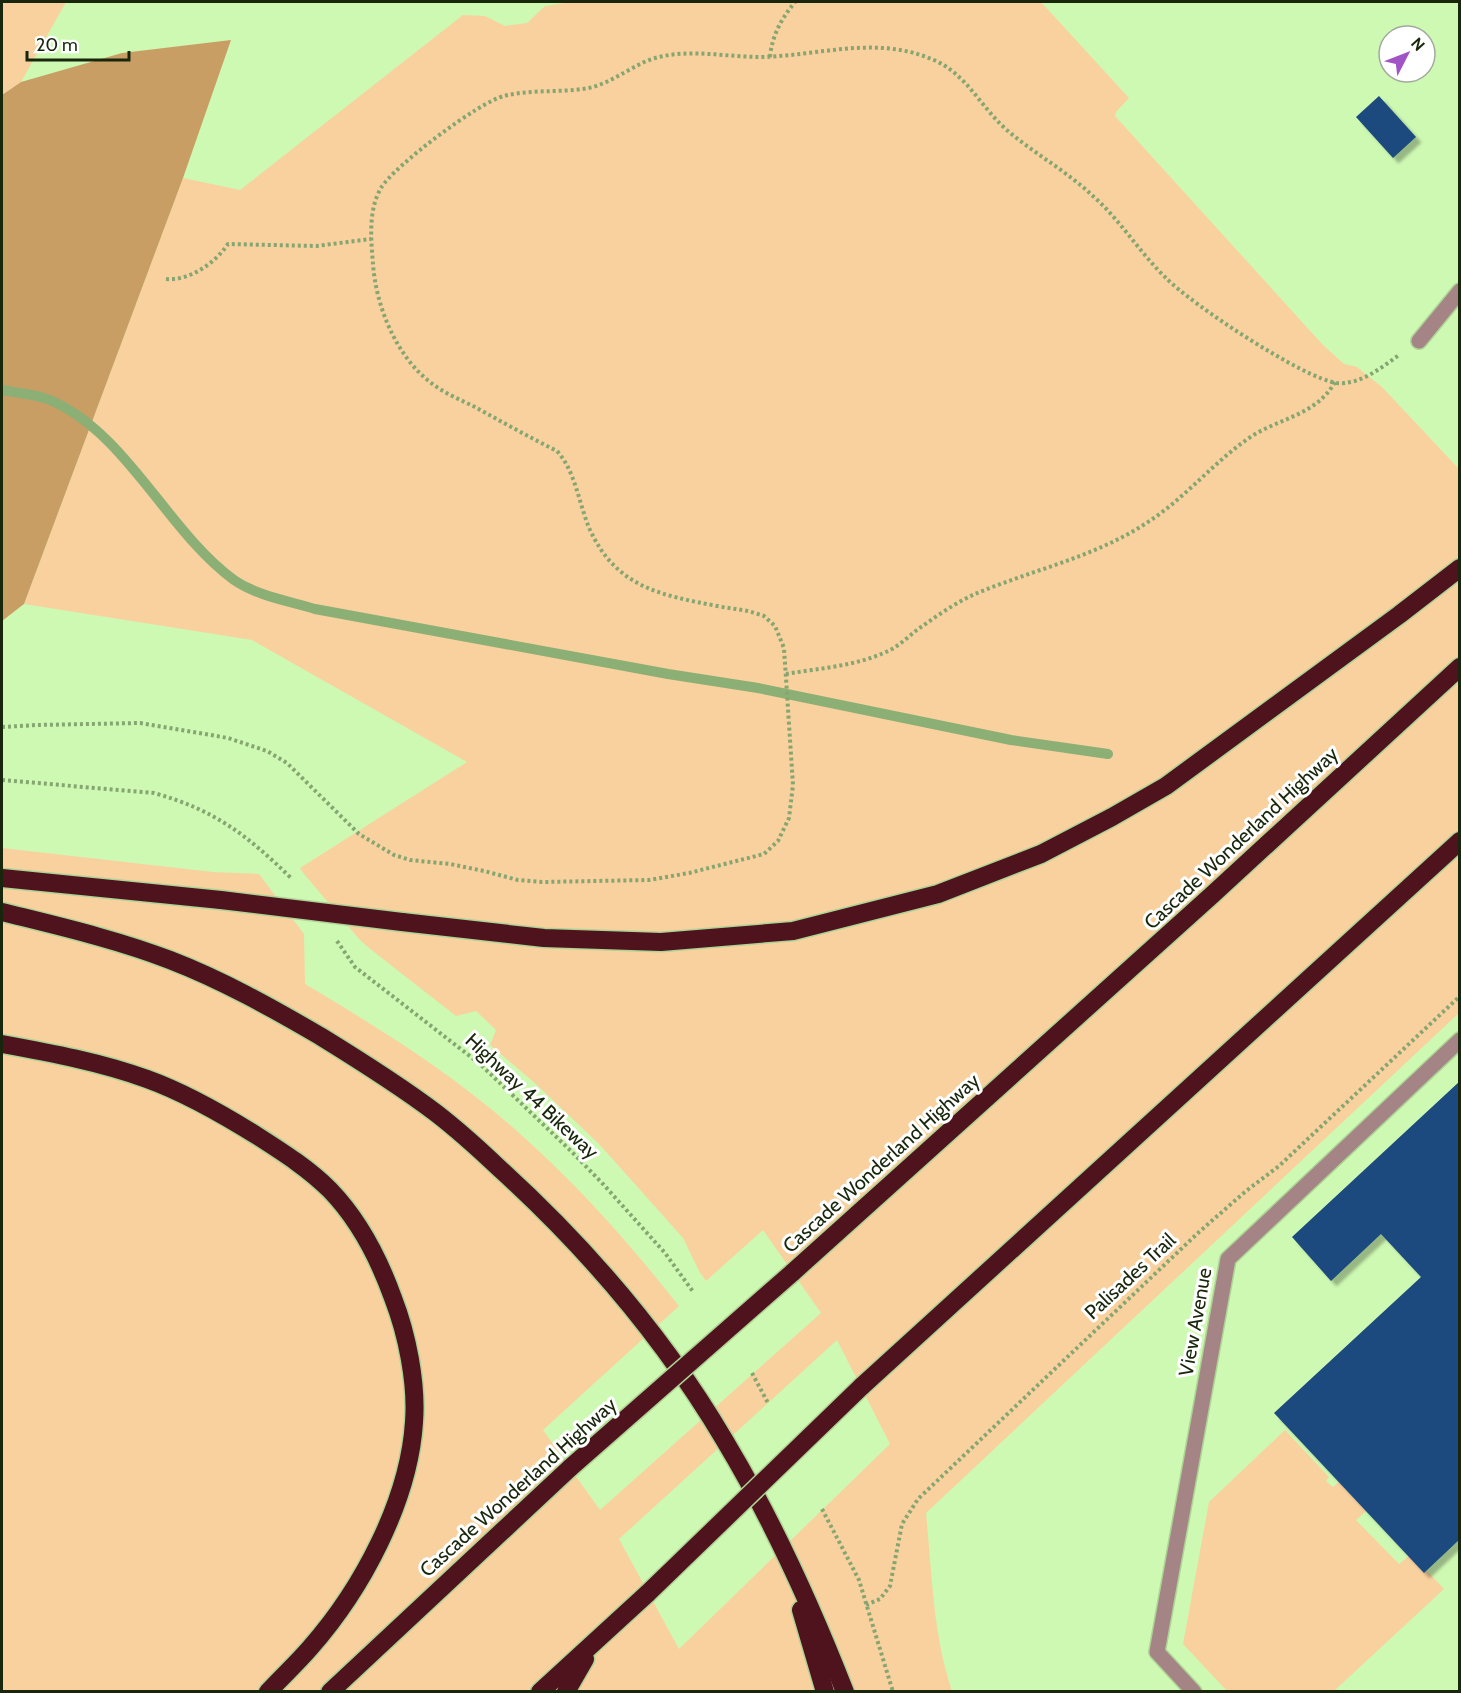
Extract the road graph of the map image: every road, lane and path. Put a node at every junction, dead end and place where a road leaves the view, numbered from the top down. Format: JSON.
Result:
{"nodes":[{"id":1,"x":795,"y":2,"type":"edge"},
{"id":2,"x":770,"y":57,"type":"junction"},
{"id":3,"x":370,"y":239,"type":"junction"},
{"id":4,"x":166,"y":279,"type":"dead end"},
{"id":5,"x":1460,"y":291,"type":"edge"},
{"id":6,"x":1419,"y":341,"type":"joint"},
{"id":7,"x":1335,"y":382,"type":"junction"},
{"id":8,"x":1460,"y":568,"type":"edge"},
{"id":9,"x":1460,"y":667,"type":"edge"},
{"id":10,"x":786,"y":674,"type":"junction"},
{"id":11,"x":2,"y":728,"type":"edge"},
{"id":12,"x":2,"y":780,"type":"edge"},
{"id":13,"x":1460,"y":841,"type":"edge"},
{"id":14,"x":2,"y":878,"type":"edge"},
{"id":15,"x":292,"y":879,"type":"dead end"},
{"id":16,"x":2,"y":912,"type":"edge"},
{"id":17,"x":335,"y":937,"type":"dead end"},
{"id":18,"x":1460,"y":996,"type":"edge"},
{"id":19,"x":1460,"y":1040,"type":"edge"},
{"id":20,"x":2,"y":1044,"type":"edge"},
{"id":21,"x":694,"y":1293,"type":"dead end"},
{"id":22,"x":752,"y":1373,"type":"dead end"},
{"id":23,"x":768,"y":1403,"type":"dead end"},
{"id":24,"x":822,"y":1509,"type":"dead end"},
{"id":25,"x":783,"y":1548,"type":"junction"},
{"id":26,"x":866,"y":1605,"type":"junction"},
{"id":27,"x":592,"y":1646,"type":"junction"},
{"id":28,"x":268,"y":1692,"type":"edge"},
{"id":29,"x":330,"y":1692,"type":"edge"},
{"id":30,"x":540,"y":1692,"type":"edge"},
{"id":31,"x":566,"y":1692,"type":"edge"},
{"id":32,"x":825,"y":1692,"type":"edge"},
{"id":33,"x":844,"y":1692,"type":"edge"},
{"id":34,"x":893,"y":1692,"type":"edge"},
{"id":35,"x":1194,"y":1692,"type":"edge"}],
"edges":[{"from":1,"to":2,"type":"path"},
{"from":2,"to":3,"type":"path"},
{"from":2,"to":7,"type":"path"},
{"from":3,"to":4,"type":"path"},
{"from":3,"to":10,"type":"path"},
{"from":5,"to":6,"type":"street"},
{"from":6,"to":7,"type":"path"},
{"from":7,"to":10,"type":"path"},
{"from":8,"to":14,"type":"highway","bridge":true},
{"from":9,"to":29,"type":"highway","name":"Cascade Wonderland Highway","bridge":true},
{"from":10,"to":11,"type":"path"},
{"from":12,"to":15,"type":"path"},
{"from":13,"to":27,"type":"highway","bridge":true},
{"from":16,"to":25,"type":"highway"},
{"from":17,"to":21,"type":"path","name":"Highway 44 Bikeway"},
{"from":18,"to":26,"type":"path","name":"Palisades Trail"},
{"from":19,"to":35,"type":"street","name":"View Avenue"},
{"from":20,"to":28,"type":"highway"},
{"from":22,"to":23,"type":"path"},
{"from":24,"to":26,"type":"path"},
{"from":25,"to":32,"type":"highway"},
{"from":25,"to":33,"type":"highway"},
{"from":26,"to":34,"type":"path"},
{"from":27,"to":30,"type":"highway"},
{"from":27,"to":31,"type":"highway"}]}
